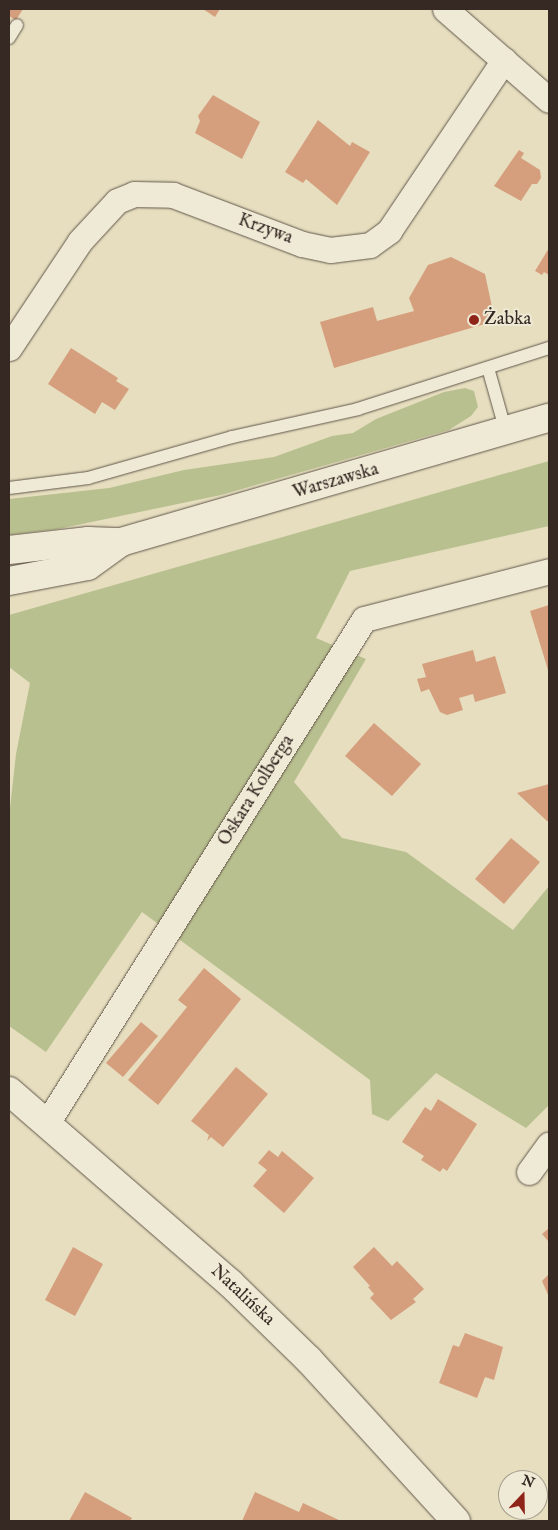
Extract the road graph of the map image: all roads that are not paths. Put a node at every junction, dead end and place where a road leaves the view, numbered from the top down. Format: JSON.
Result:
{"nodes":[{"id":1,"x":445,"y":9,"type":"edge"},
{"id":2,"x":17,"y":25,"type":"dead end"},
{"id":3,"x":9,"y":38,"type":"edge"},
{"id":4,"x":504,"y":60,"type":"junction"},
{"id":5,"x":549,"y":100,"type":"edge"},
{"id":6,"x":9,"y":348,"type":"edge"},
{"id":7,"x":549,"y":348,"type":"edge"},
{"id":8,"x":488,"y":368,"type":"junction"},
{"id":9,"x":549,"y":418,"type":"edge"},
{"id":10,"x":506,"y":432,"type":"junction"},
{"id":11,"x":9,"y":488,"type":"edge"},
{"id":12,"x":121,"y":542,"type":"junction"},
{"id":13,"x":9,"y":550,"type":"edge"},
{"id":14,"x":549,"y":571,"type":"edge"},
{"id":15,"x":9,"y":581,"type":"edge"},
{"id":16,"x":9,"y":1091,"type":"edge"},
{"id":17,"x":47,"y":1123,"type":"junction"},
{"id":18,"x":549,"y":1144,"type":"edge"},
{"id":19,"x":529,"y":1172,"type":"dead end"},
{"id":20,"x":456,"y":1521,"type":"edge"}],
"edges":[{"from":1,"to":4,"type":"street"},
{"from":2,"to":3,"type":"lane"},
{"from":4,"to":5,"type":"street"},
{"from":4,"to":6,"type":"street","name":"Krzywa"},
{"from":7,"to":8,"type":"lane"},
{"from":8,"to":10,"type":"lane"},
{"from":8,"to":11,"type":"lane"},
{"from":9,"to":10,"type":"main road","name":"Warszawska"},
{"from":10,"to":12,"type":"main road","name":"Warszawska"},
{"from":12,"to":13,"type":"main road","name":"Warszawska"},
{"from":12,"to":15,"type":"main road","name":"Warszawska"},
{"from":14,"to":17,"type":"street","name":"Oskara Kolberga"},
{"from":16,"to":17,"type":"main road","name":"Natalińska"},
{"from":17,"to":20,"type":"main road","name":"Natalińska"},
{"from":18,"to":19,"type":"street"}]}
